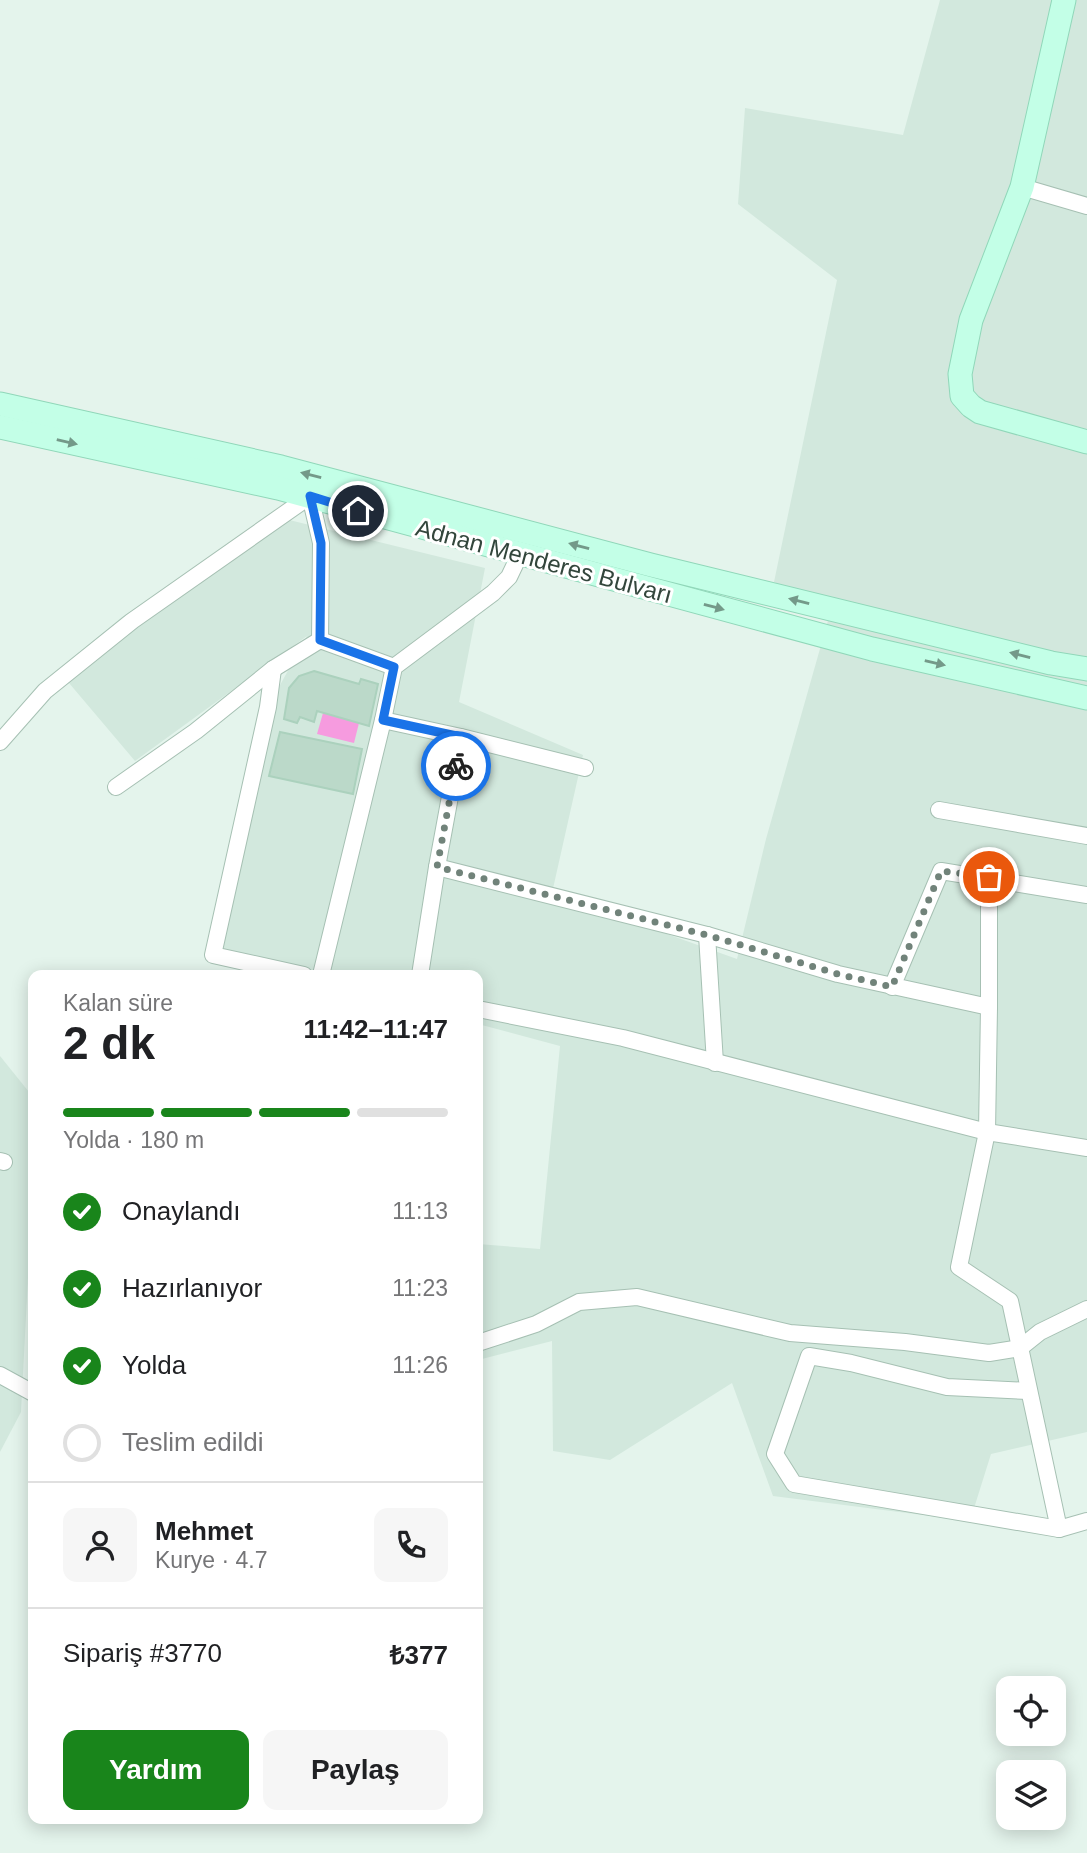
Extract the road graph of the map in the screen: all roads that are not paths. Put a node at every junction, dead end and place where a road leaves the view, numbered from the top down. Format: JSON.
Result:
{"nodes":[{"id":1,"x":1064,"y":0,"type":"edge"},
{"id":2,"x":1022,"y":187,"type":"junction"},
{"id":3,"x":1087,"y":206,"type":"edge"},
{"id":4,"x":0,"y":404,"type":"edge"},
{"id":5,"x":0,"y":427,"type":"edge"},
{"id":6,"x":1087,"y":442,"type":"edge"},
{"id":7,"x":310,"y":496,"type":"junction"},
{"id":8,"x":520,"y":554,"type":"junction"},
{"id":9,"x":320,"y":640,"type":"junction"},
{"id":10,"x":394,"y":667,"type":"junction"},
{"id":11,"x":273,"y":669,"type":"junction"},
{"id":12,"x":1087,"y":669,"type":"edge"},
{"id":13,"x":1087,"y":698,"type":"edge"},
{"id":14,"x":383,"y":720,"type":"junction"},
{"id":15,"x":461,"y":737,"type":"junction"},
{"id":16,"x":0,"y":743,"type":"edge"},
{"id":17,"x":585,"y":768,"type":"dead end"},
{"id":18,"x":116,"y":787,"type":"dead end"},
{"id":19,"x":939,"y":810,"type":"dead end"},
{"id":20,"x":1087,"y":836,"type":"edge"},
{"id":21,"x":437,"y":867,"type":"junction"},
{"id":22,"x":989,"y":877,"type":"junction"},
{"id":23,"x":1087,"y":895,"type":"edge"},
{"id":24,"x":707,"y":935,"type":"junction"},
{"id":25,"x":281,"y":970,"type":"edge"},
{"id":26,"x":321,"y":970,"type":"edge"},
{"id":27,"x":421,"y":970,"type":"edge"},
{"id":28,"x":892,"y":987,"type":"junction"},
{"id":29,"x":989,"y":1007,"type":"junction"},
{"id":30,"x":483,"y":1010,"type":"edge"},
{"id":31,"x":715,"y":1063,"type":"junction"},
{"id":32,"x":987,"y":1132,"type":"junction"},
{"id":33,"x":1087,"y":1148,"type":"edge"},
{"id":34,"x":1087,"y":1309,"type":"edge"},
{"id":35,"x":853,"y":1338,"type":"junction"},
{"id":36,"x":483,"y":1341,"type":"edge"},
{"id":37,"x":1020,"y":1348,"type":"junction"},
{"id":38,"x":851,"y":1363,"type":"junction"},
{"id":39,"x":0,"y":1375,"type":"edge"},
{"id":40,"x":28,"y":1390,"type":"edge"},
{"id":41,"x":1029,"y":1391,"type":"junction"},
{"id":42,"x":1087,"y":1521,"type":"edge"},
{"id":43,"x":1059,"y":1529,"type":"junction"}],
"edges":[{"from":1,"to":2,"type":"main road"},
{"from":2,"to":3,"type":"street"},
{"from":2,"to":6,"type":"main road"},
{"from":12,"to":4,"type":"main road","name":"Adnan Menderes Bulvarı","one_way":true},
{"from":5,"to":7,"type":"main road","name":"Adnan Menderes Bulvarı","one_way":true},
{"from":7,"to":8,"type":"main road","name":"Adnan Menderes Bulvarı"},
{"from":7,"to":9,"type":"street"},
{"from":7,"to":16,"type":"street"},
{"from":8,"to":10,"type":"street"},
{"from":8,"to":13,"type":"main road","name":"Adnan Menderes Bulvarı","one_way":true},
{"from":9,"to":10,"type":"street"},
{"from":9,"to":11,"type":"street"},
{"from":10,"to":14,"type":"street"},
{"from":11,"to":18,"type":"street"},
{"from":11,"to":25,"type":"street"},
{"from":14,"to":15,"type":"street"},
{"from":14,"to":26,"type":"street"},
{"from":15,"to":17,"type":"street"},
{"from":15,"to":21,"type":"street"},
{"from":19,"to":20,"type":"street"},
{"from":21,"to":24,"type":"street"},
{"from":21,"to":27,"type":"street"},
{"from":22,"to":23,"type":"street"},
{"from":22,"to":28,"type":"street"},
{"from":22,"to":29,"type":"street"},
{"from":24,"to":28,"type":"street"},
{"from":24,"to":31,"type":"street"},
{"from":28,"to":29,"type":"street"},
{"from":29,"to":32,"type":"street"},
{"from":30,"to":31,"type":"street"},
{"from":31,"to":32,"type":"street"},
{"from":32,"to":33,"type":"street"},
{"from":32,"to":37,"type":"street"},
{"from":34,"to":37,"type":"street"},
{"from":35,"to":36,"type":"street"},
{"from":35,"to":37,"type":"street"},
{"from":35,"to":38,"type":"street"},
{"from":37,"to":41,"type":"street"},
{"from":38,"to":41,"type":"street"},
{"from":38,"to":43,"type":"street"},
{"from":39,"to":40,"type":"street"},
{"from":41,"to":43,"type":"street"},
{"from":42,"to":43,"type":"street"}]}
